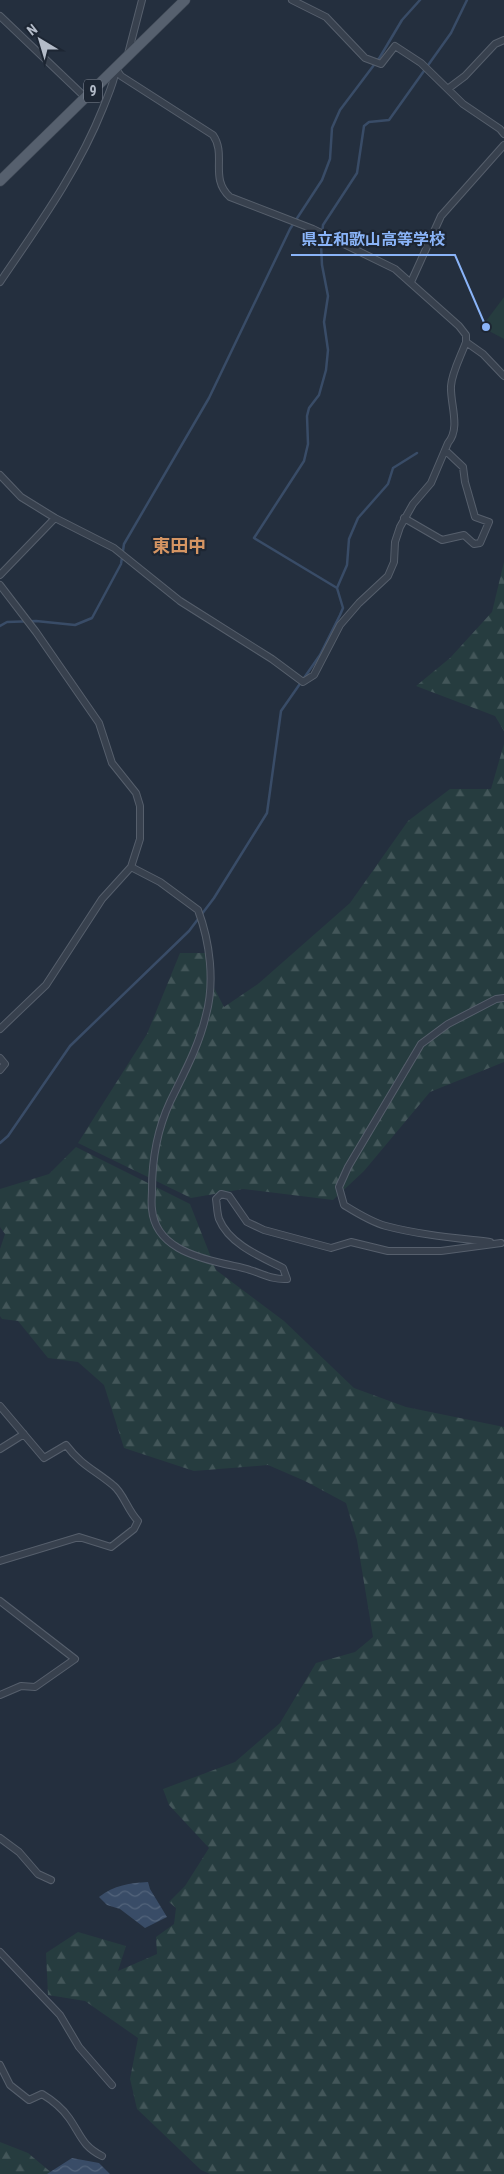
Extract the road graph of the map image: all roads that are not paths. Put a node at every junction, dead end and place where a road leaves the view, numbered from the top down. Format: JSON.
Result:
{"nodes":[{"id":1,"x":142,"y":0,"type":"edge"},
{"id":2,"x":186,"y":0,"type":"edge"},
{"id":3,"x":292,"y":0,"type":"edge"},
{"id":4,"x":0,"y":16,"type":"edge"},
{"id":5,"x":504,"y":40,"type":"edge"},
{"id":6,"x":126,"y":59,"type":"junction"},
{"id":7,"x":116,"y":69,"type":"junction"},
{"id":8,"x":449,"y":88,"type":"junction"},
{"id":9,"x":86,"y":98,"type":"junction"},
{"id":10,"x":503,"y":130,"type":"edge"},
{"id":11,"x":504,"y":145,"type":"edge"},
{"id":12,"x":0,"y":181,"type":"edge"},
{"id":13,"x":0,"y":282,"type":"edge"},
{"id":14,"x":411,"y":282,"type":"junction"},
{"id":15,"x":466,"y":342,"type":"junction"},
{"id":16,"x":504,"y":376,"type":"edge"},
{"id":17,"x":445,"y":450,"type":"junction"},
{"id":18,"x":0,"y":475,"type":"edge"},
{"id":19,"x":55,"y":518,"type":"junction"},
{"id":20,"x":404,"y":518,"type":"junction"},
{"id":21,"x":0,"y":575,"type":"edge"},
{"id":22,"x":0,"y":585,"type":"edge"},
{"id":23,"x":131,"y":867,"type":"junction"},
{"id":24,"x":504,"y":998,"type":"edge"},
{"id":25,"x":0,"y":1029,"type":"edge"},
{"id":26,"x":0,"y":1058,"type":"edge"},
{"id":27,"x":0,"y":1070,"type":"edge"},
{"id":28,"x":502,"y":1244,"type":"edge"},
{"id":29,"x":0,"y":1406,"type":"edge"},
{"id":30,"x":24,"y":1434,"type":"junction"},
{"id":31,"x":0,"y":1449,"type":"edge"},
{"id":32,"x":1,"y":1558,"type":"edge"},
{"id":33,"x":0,"y":1601,"type":"edge"},
{"id":34,"x":0,"y":1695,"type":"edge"},
{"id":35,"x":0,"y":1838,"type":"edge"},
{"id":36,"x":51,"y":1880,"type":"dead end"},
{"id":37,"x":0,"y":1952,"type":"edge"},
{"id":38,"x":0,"y":2065,"type":"edge"},
{"id":39,"x":112,"y":2085,"type":"dead end"},
{"id":40,"x":102,"y":2156,"type":"dead end"}],
"edges":[{"from":1,"to":6,"type":"street"},
{"from":2,"to":6,"type":"main road","number":"9"},
{"from":3,"to":8,"type":"street"},
{"from":4,"to":9,"type":"street"},
{"from":5,"to":8,"type":"street"},
{"from":6,"to":7,"type":"main road","number":"9"},
{"from":7,"to":9,"type":"main road","number":"9"},
{"from":7,"to":13,"type":"street"},
{"from":7,"to":14,"type":"street"},
{"from":8,"to":10,"type":"street"},
{"from":9,"to":12,"type":"main road","number":"9"},
{"from":11,"to":14,"type":"street"},
{"from":14,"to":15,"type":"street"},
{"from":15,"to":16,"type":"street"},
{"from":15,"to":17,"type":"street"},
{"from":17,"to":20,"type":"street"},
{"from":17,"to":20,"type":"street"},
{"from":18,"to":19,"type":"street"},
{"from":19,"to":20,"type":"street"},
{"from":19,"to":21,"type":"street"},
{"from":22,"to":23,"type":"street"},
{"from":23,"to":25,"type":"street"},
{"from":23,"to":28,"type":"street"},
{"from":24,"to":28,"type":"street"},
{"from":26,"to":27,"type":"street"},
{"from":29,"to":30,"type":"street"},
{"from":30,"to":31,"type":"street"},
{"from":30,"to":32,"type":"street"},
{"from":33,"to":34,"type":"street"},
{"from":35,"to":36,"type":"street"},
{"from":37,"to":39,"type":"street"},
{"from":38,"to":40,"type":"street"}]}
